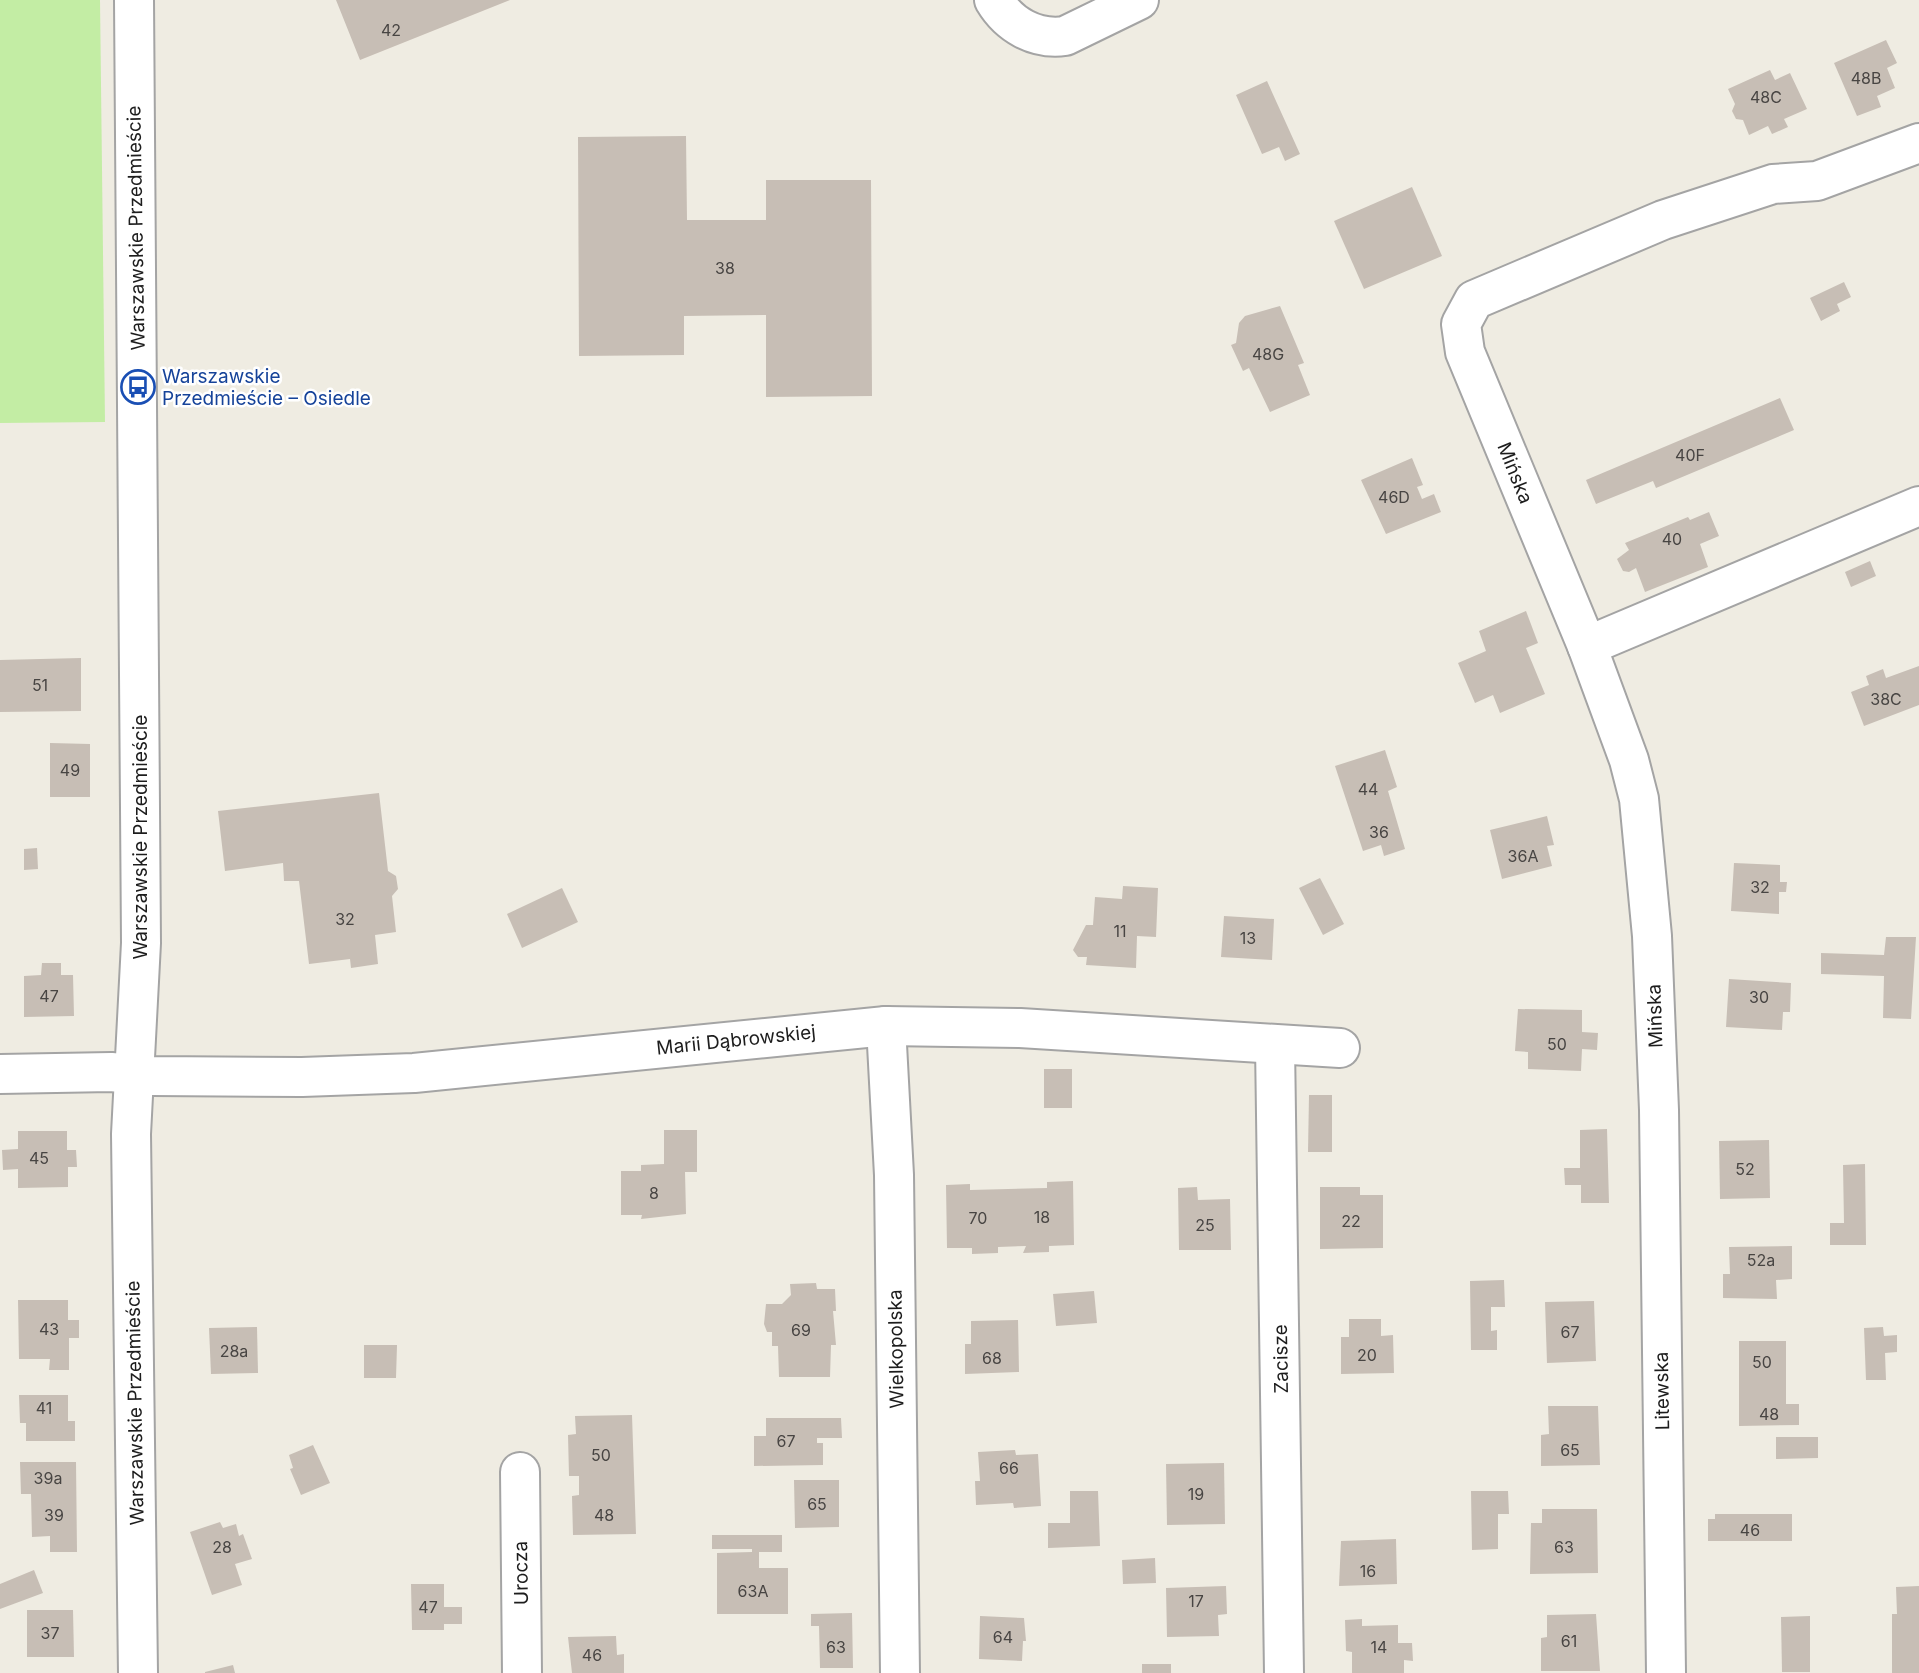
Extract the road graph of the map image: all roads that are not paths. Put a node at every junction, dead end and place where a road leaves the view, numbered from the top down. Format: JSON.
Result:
{"nodes":[{"id":1,"x":134,"y":0,"type":"edge"},
{"id":2,"x":994,"y":0,"type":"edge"},
{"id":3,"x":1139,"y":0,"type":"edge"},
{"id":4,"x":1919,"y":143,"type":"edge"},
{"id":5,"x":1919,"y":506,"type":"edge"},
{"id":6,"x":1587,"y":646,"type":"junction"},
{"id":7,"x":886,"y":1026,"type":"junction"},
{"id":8,"x":1276,"y":1045,"type":"junction"},
{"id":9,"x":1340,"y":1048,"type":"dead end"},
{"id":10,"x":0,"y":1074,"type":"edge"},
{"id":11,"x":133,"y":1075,"type":"junction"},
{"id":12,"x":1659,"y":1110,"type":"joint"},
{"id":13,"x":520,"y":1472,"type":"dead end"},
{"id":14,"x":138,"y":1673,"type":"edge"},
{"id":15,"x":522,"y":1673,"type":"edge"},
{"id":16,"x":900,"y":1673,"type":"edge"},
{"id":17,"x":1284,"y":1673,"type":"edge"},
{"id":18,"x":1666,"y":1673,"type":"edge"}],
"edges":[{"from":1,"to":11,"type":"street","name":"Warszawskie Przedmieście"},
{"from":2,"to":3,"type":"street"},
{"from":4,"to":6,"type":"street","name":"Mińska"},
{"from":5,"to":6,"type":"street"},
{"from":6,"to":12,"type":"street","name":"Mińska"},
{"from":7,"to":8,"type":"street","name":"Marii Dąbrowskiej"},
{"from":7,"to":11,"type":"street","name":"Marii Dąbrowskiej"},
{"from":7,"to":16,"type":"street","name":"Wielkopolska"},
{"from":8,"to":9,"type":"street","name":"Marii Dąbrowskiej"},
{"from":8,"to":17,"type":"street","name":"Zacisze"},
{"from":10,"to":11,"type":"street","name":"Marii Dąbrowskiej"},
{"from":11,"to":14,"type":"street","name":"Warszawskie Przedmieście"},
{"from":12,"to":18,"type":"street","name":"Litewska"},
{"from":13,"to":15,"type":"street","name":"Urocza"}]}
